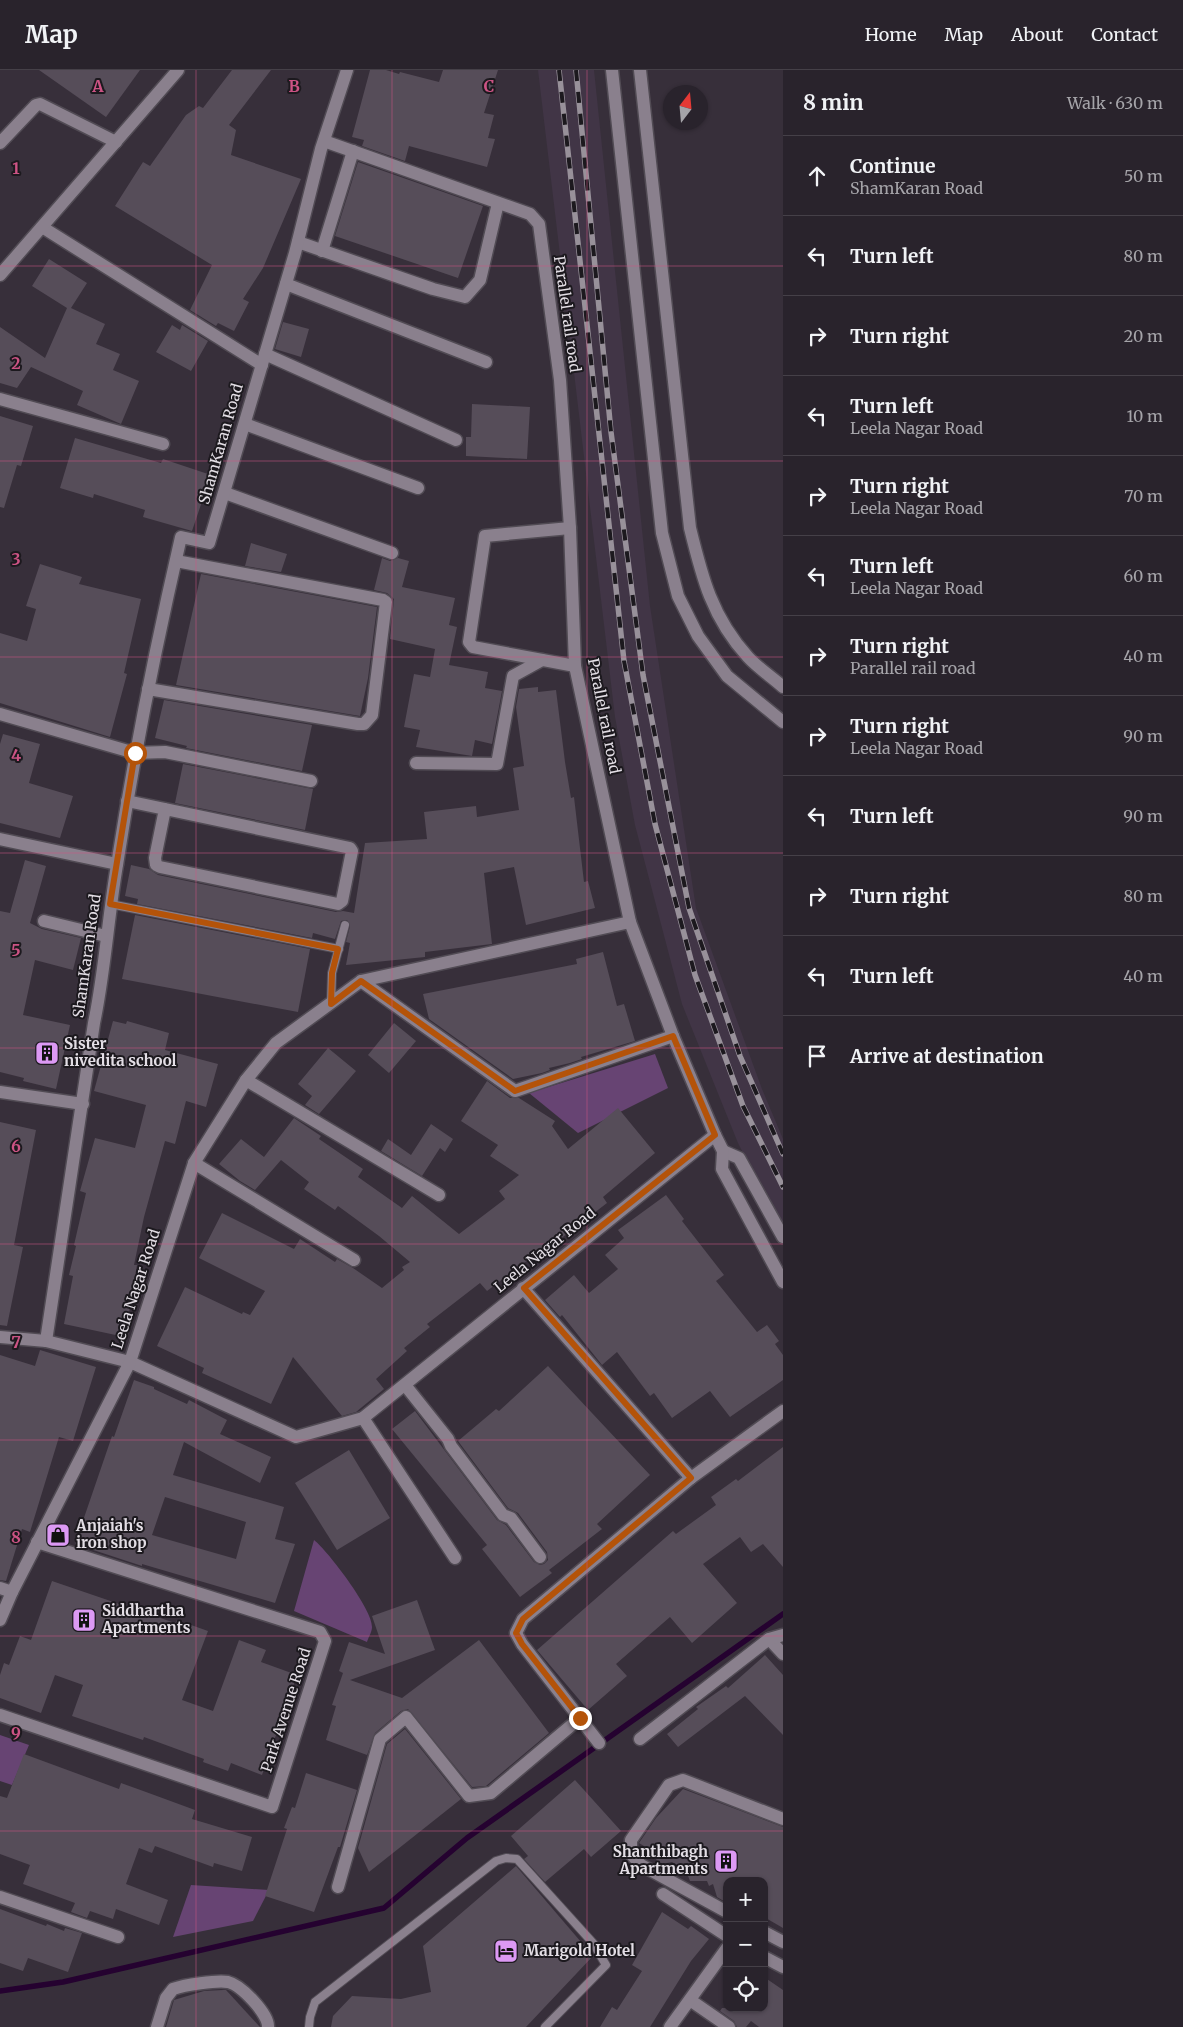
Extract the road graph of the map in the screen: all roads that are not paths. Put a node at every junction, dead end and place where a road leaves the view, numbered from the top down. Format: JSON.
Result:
{"nodes":[{"id":1,"x":178,"y":70,"type":"edge"},
{"id":2,"x":347,"y":70,"type":"edge"},
{"id":3,"x":612,"y":70,"type":"edge"},
{"id":4,"x":640,"y":70,"type":"edge"},
{"id":5,"x":324,"y":141,"type":"junction"},
{"id":6,"x":0,"y":142,"type":"edge"},
{"id":7,"x":116,"y":142,"type":"junction"},
{"id":8,"x":353,"y":151,"type":"junction"},
{"id":9,"x":498,"y":203,"type":"junction"},
{"id":10,"x":42,"y":227,"type":"junction"},
{"id":11,"x":298,"y":242,"type":"junction"},
{"id":12,"x":322,"y":251,"type":"junction"},
{"id":13,"x":0,"y":275,"type":"edge"},
{"id":14,"x":286,"y":284,"type":"junction"},
{"id":15,"x":263,"y":360,"type":"junction"},
{"id":16,"x":486,"y":362,"type":"dead end"},
{"id":17,"x":0,"y":399,"type":"edge"},
{"id":18,"x":245,"y":424,"type":"junction"},
{"id":19,"x":456,"y":440,"type":"dead end"},
{"id":20,"x":163,"y":444,"type":"dead end"},
{"id":21,"x":418,"y":488,"type":"dead end"},
{"id":22,"x":225,"y":492,"type":"junction"},
{"id":23,"x":570,"y":528,"type":"junction"},
{"id":24,"x":392,"y":553,"type":"dead end"},
{"id":25,"x":176,"y":562,"type":"junction"},
{"id":26,"x":542,"y":660,"type":"junction"},
{"id":27,"x":575,"y":666,"type":"junction"},
{"id":28,"x":783,"y":687,"type":"edge"},
{"id":29,"x":148,"y":689,"type":"junction"},
{"id":30,"x":0,"y":714,"type":"edge"},
{"id":31,"x":783,"y":722,"type":"edge"},
{"id":32,"x":135,"y":753,"type":"junction"},
{"id":33,"x":416,"y":763,"type":"dead end"},
{"id":34,"x":311,"y":780,"type":"dead end"},
{"id":35,"x":127,"y":801,"type":"junction"},
{"id":36,"x":165,"y":809,"type":"junction"},
{"id":37,"x":0,"y":839,"type":"edge"},
{"id":38,"x":117,"y":864,"type":"junction"},
{"id":39,"x":110,"y":904,"type":"junction"},
{"id":40,"x":44,"y":921,"type":"dead end"},
{"id":41,"x":630,"y":922,"type":"junction"},
{"id":42,"x":345,"y":926,"type":"dead end"},
{"id":43,"x":106,"y":936,"type":"junction"},
{"id":44,"x":338,"y":949,"type":"junction"},
{"id":45,"x":361,"y":981,"type":"junction"},
{"id":46,"x":331,"y":1004,"type":"junction"},
{"id":47,"x":673,"y":1036,"type":"junction"},
{"id":48,"x":246,"y":1080,"type":"junction"},
{"id":49,"x":0,"y":1092,"type":"edge"},
{"id":50,"x":83,"y":1104,"type":"junction"},
{"id":51,"x":715,"y":1135,"type":"junction"},
{"id":52,"x":723,"y":1152,"type":"junction"},
{"id":53,"x":194,"y":1163,"type":"junction"},
{"id":54,"x":439,"y":1195,"type":"dead end"},
{"id":55,"x":783,"y":1237,"type":"edge"},
{"id":56,"x":354,"y":1260,"type":"dead end"},
{"id":57,"x":783,"y":1282,"type":"edge"},
{"id":58,"x":524,"y":1288,"type":"junction"},
{"id":59,"x":0,"y":1337,"type":"edge"},
{"id":60,"x":46,"y":1341,"type":"junction"},
{"id":61,"x":130,"y":1362,"type":"junction"},
{"id":62,"x":405,"y":1386,"type":"junction"},
{"id":63,"x":783,"y":1411,"type":"edge"},
{"id":64,"x":363,"y":1418,"type":"junction"},
{"id":65,"x":691,"y":1478,"type":"junction"},
{"id":66,"x":37,"y":1542,"type":"junction"},
{"id":67,"x":540,"y":1557,"type":"dead end"},
{"id":68,"x":455,"y":1558,"type":"dead end"},
{"id":69,"x":6,"y":1590,"type":"edge"},
{"id":70,"x":0,"y":1620,"type":"edge"},
{"id":71,"x":783,"y":1635,"type":"edge"},
{"id":72,"x":769,"y":1639,"type":"junction"},
{"id":73,"x":783,"y":1654,"type":"edge"},
{"id":74,"x":0,"y":1715,"type":"edge"},
{"id":75,"x":580,"y":1718,"type":"junction"},
{"id":76,"x":640,"y":1739,"type":"dead end"},
{"id":77,"x":599,"y":1743,"type":"dead end"},
{"id":78,"x":783,"y":1820,"type":"edge"},
{"id":79,"x":338,"y":1887,"type":"dead end"},
{"id":80,"x":664,"y":1894,"type":"dead end"},
{"id":81,"x":0,"y":1897,"type":"edge"},
{"id":82,"x":723,"y":1910,"type":"edge"},
{"id":83,"x":723,"y":1933,"type":"edge"},
{"id":84,"x":768,"y":1934,"type":"edge"},
{"id":85,"x":118,"y":1937,"type":"dead end"},
{"id":86,"x":783,"y":1942,"type":"edge"},
{"id":87,"x":723,"y":1954,"type":"edge"},
{"id":88,"x":768,"y":1959,"type":"edge"},
{"id":89,"x":783,"y":1967,"type":"edge"},
{"id":90,"x":690,"y":2000,"type":"junction"},
{"id":91,"x":157,"y":2027,"type":"edge"},
{"id":92,"x":268,"y":2027,"type":"edge"},
{"id":93,"x":309,"y":2027,"type":"edge"},
{"id":94,"x":545,"y":2027,"type":"edge"},
{"id":95,"x":670,"y":2027,"type":"edge"},
{"id":96,"x":729,"y":2027,"type":"edge"}],
"edges":[{"from":1,"to":7,"type":"street"},
{"from":2,"to":5,"type":"street","name":"ShamKaran Road"},
{"from":3,"to":31,"type":"street"},
{"from":4,"to":28,"type":"street"},
{"from":5,"to":8,"type":"street","name":"Parallel rail road"},
{"from":5,"to":11,"type":"street","name":"ShamKaran Road"},
{"from":6,"to":7,"type":"street"},
{"from":7,"to":10,"type":"street"},
{"from":8,"to":9,"type":"street","name":"Parallel rail road"},
{"from":8,"to":12,"type":"street"},
{"from":9,"to":12,"type":"street"},
{"from":9,"to":23,"type":"street","name":"Parallel rail road"},
{"from":10,"to":13,"type":"street"},
{"from":10,"to":15,"type":"street"},
{"from":11,"to":12,"type":"street"},
{"from":11,"to":14,"type":"street","name":"ShamKaran Road"},
{"from":14,"to":15,"type":"street","name":"ShamKaran Road"},
{"from":14,"to":16,"type":"street"},
{"from":15,"to":18,"type":"street","name":"ShamKaran Road"},
{"from":15,"to":19,"type":"street"},
{"from":17,"to":20,"type":"street"},
{"from":18,"to":21,"type":"street"},
{"from":18,"to":22,"type":"street","name":"ShamKaran Road"},
{"from":22,"to":24,"type":"street"},
{"from":22,"to":25,"type":"street","name":"ShamKaran Road"},
{"from":23,"to":26,"type":"street"},
{"from":23,"to":27,"type":"street","name":"Parallel rail road"},
{"from":25,"to":29,"type":"street","name":"ShamKaran Road"},
{"from":25,"to":29,"type":"street"},
{"from":26,"to":27,"type":"street"},
{"from":26,"to":33,"type":"street"},
{"from":27,"to":41,"type":"street","name":"Parallel rail road"},
{"from":29,"to":32,"type":"street","name":"ShamKaran Road"},
{"from":30,"to":32,"type":"street"},
{"from":32,"to":34,"type":"street"},
{"from":32,"to":35,"type":"street","name":"ShamKaran Road"},
{"from":35,"to":36,"type":"street"},
{"from":35,"to":38,"type":"street","name":"ShamKaran Road"},
{"from":36,"to":36,"type":"street"},
{"from":37,"to":38,"type":"street"},
{"from":38,"to":39,"type":"street","name":"ShamKaran Road"},
{"from":39,"to":43,"type":"street","name":"ShamKaran Road"},
{"from":39,"to":44,"type":"lane"},
{"from":40,"to":43,"type":"street"},
{"from":41,"to":45,"type":"street"},
{"from":41,"to":47,"type":"street","name":"Parallel rail road"},
{"from":42,"to":44,"type":"lane"},
{"from":43,"to":50,"type":"street","name":"ShamKaran Road"},
{"from":44,"to":46,"type":"lane"},
{"from":45,"to":46,"type":"street","name":"Leela Nagar Road"},
{"from":45,"to":47,"type":"street"},
{"from":46,"to":48,"type":"street","name":"Leela Nagar Road"},
{"from":47,"to":51,"type":"street","name":"Parallel rail road"},
{"from":48,"to":53,"type":"street","name":"Leela Nagar Road"},
{"from":48,"to":54,"type":"street"},
{"from":49,"to":50,"type":"street"},
{"from":50,"to":60,"type":"street","name":"ShamKaran Road"},
{"from":51,"to":52,"type":"street","name":"Parallel rail road"},
{"from":51,"to":58,"type":"street","name":"Leela Nagar Road"},
{"from":52,"to":55,"type":"street"},
{"from":52,"to":57,"type":"street","name":"Parallel rail road"},
{"from":53,"to":56,"type":"street"},
{"from":53,"to":61,"type":"street","name":"Leela Nagar Road"},
{"from":58,"to":62,"type":"street","name":"Leela Nagar Road"},
{"from":58,"to":65,"type":"street"},
{"from":59,"to":60,"type":"street"},
{"from":60,"to":61,"type":"street"},
{"from":61,"to":64,"type":"street","name":"Leela Nagar Road"},
{"from":61,"to":66,"type":"street"},
{"from":62,"to":64,"type":"street","name":"Leela Nagar Road"},
{"from":62,"to":67,"type":"street"},
{"from":63,"to":65,"type":"street"},
{"from":64,"to":68,"type":"street"},
{"from":65,"to":75,"type":"street"},
{"from":66,"to":69,"type":"street"},
{"from":66,"to":74,"type":"street","name":"Park Avenue Road"},
{"from":69,"to":70,"type":"street"},
{"from":71,"to":72,"type":"street"},
{"from":72,"to":73,"type":"street"},
{"from":72,"to":76,"type":"street"},
{"from":75,"to":77,"type":"street"},
{"from":75,"to":79,"type":"street"},
{"from":78,"to":82,"type":"street"},
{"from":80,"to":83,"type":"street"},
{"from":81,"to":85,"type":"street"},
{"from":84,"to":86,"type":"street"},
{"from":87,"to":90,"type":"street"},
{"from":88,"to":89,"type":"street"},
{"from":90,"to":95,"type":"street"},
{"from":90,"to":96,"type":"street"},
{"from":91,"to":92,"type":"street"},
{"from":93,"to":94,"type":"lane"}]}
